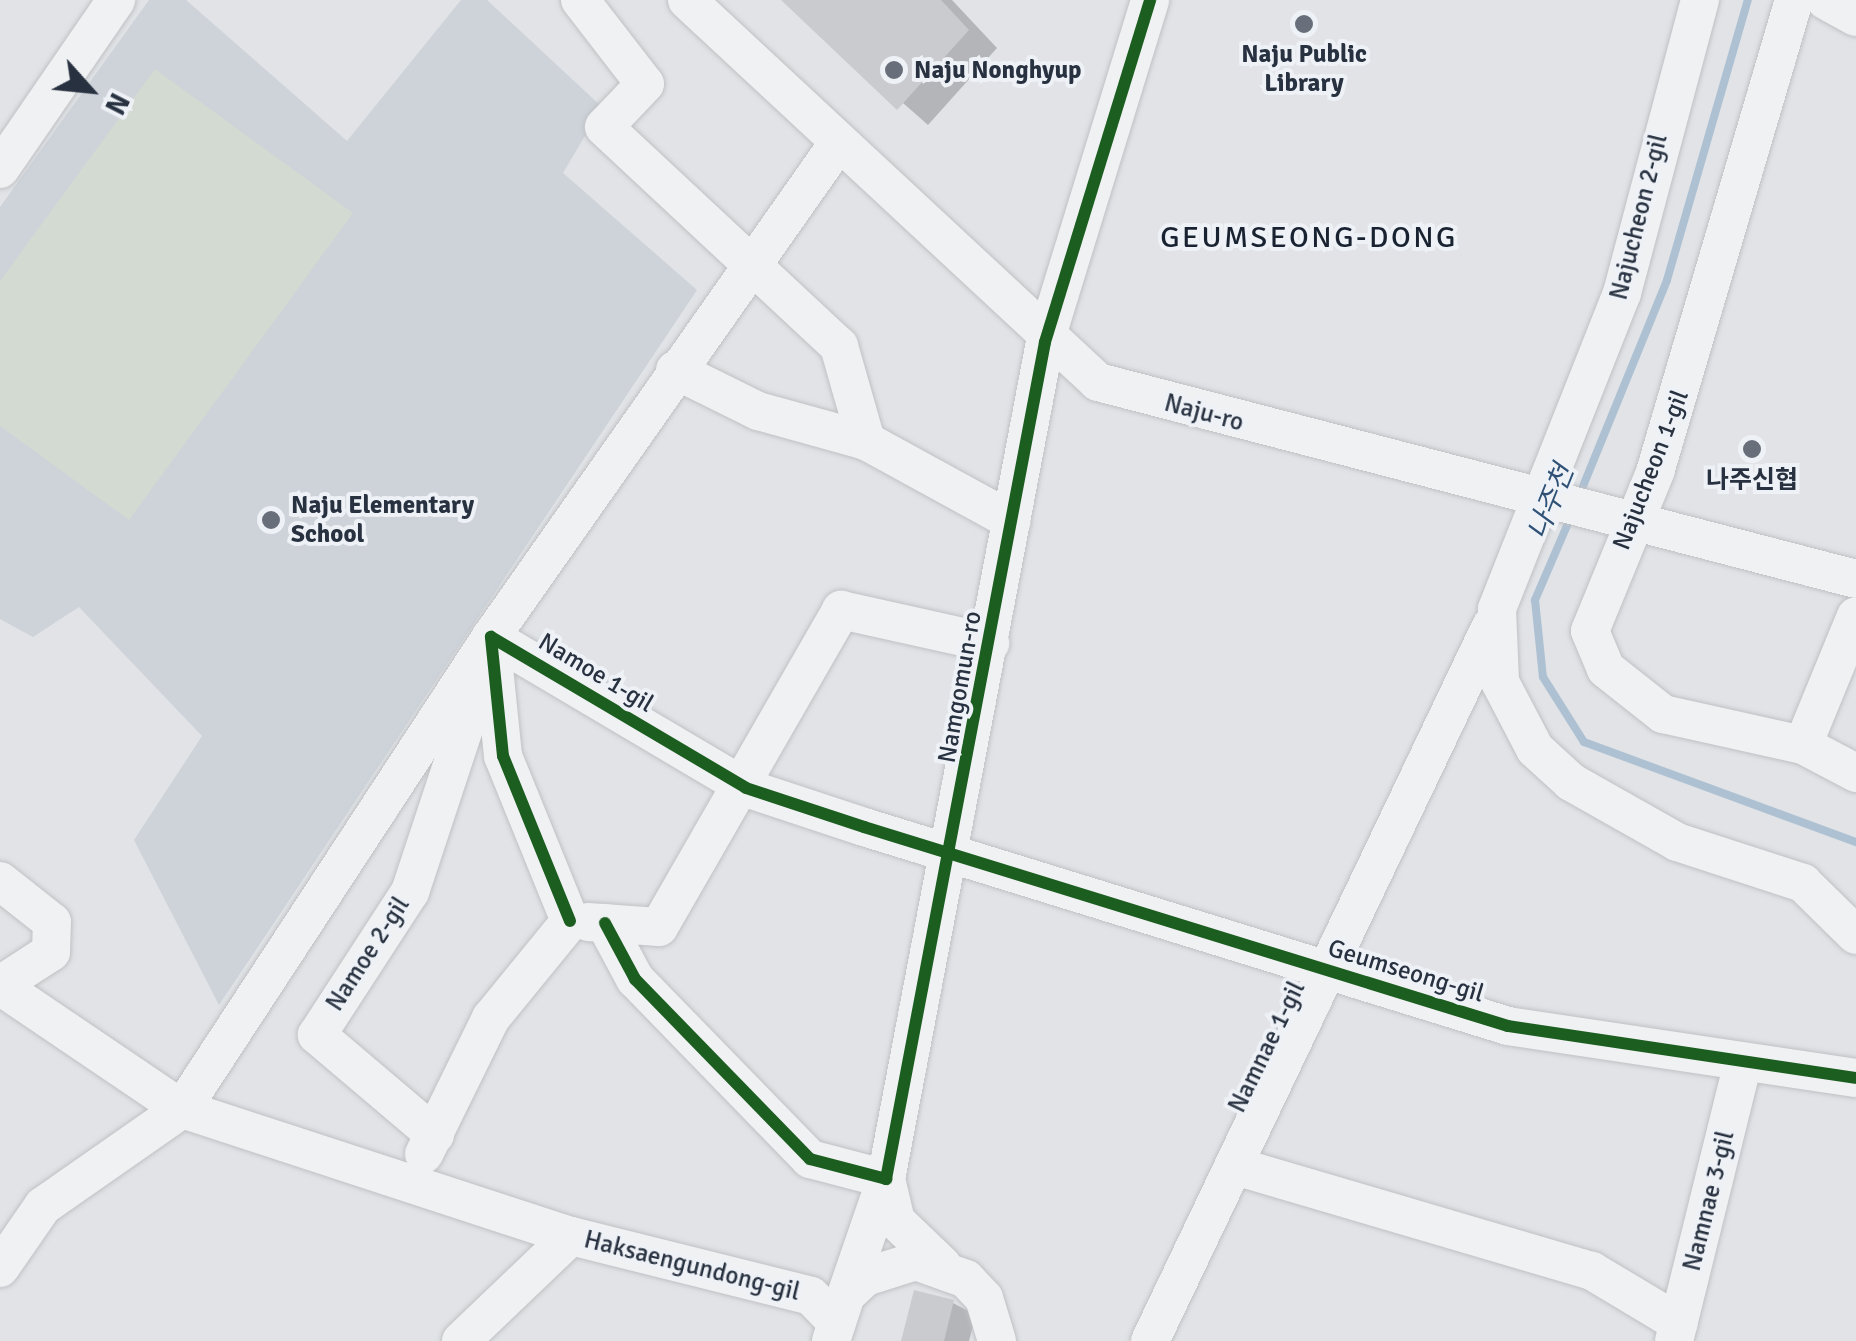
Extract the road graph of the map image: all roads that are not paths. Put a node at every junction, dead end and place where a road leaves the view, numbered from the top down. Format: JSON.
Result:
{"nodes":[{"id":1,"x":580,"y":0,"type":"edge"},
{"id":2,"x":688,"y":0,"type":"edge"},
{"id":3,"x":1150,"y":0,"type":"edge"},
{"id":4,"x":1700,"y":0,"type":"edge"},
{"id":5,"x":1794,"y":0,"type":"edge"},
{"id":6,"x":1824,"y":0,"type":"edge"},
{"id":7,"x":114,"y":1,"type":"edge"},
{"id":8,"x":1856,"y":16,"type":"edge"},
{"id":9,"x":839,"y":142,"type":"junction"},
{"id":10,"x":0,"y":169,"type":"edge"},
{"id":11,"x":748,"y":261,"type":"junction"},
{"id":12,"x":1045,"y":342,"type":"junction"},
{"id":13,"x":675,"y":370,"type":"junction"},
{"id":14,"x":866,"y":441,"type":"junction"},
{"id":15,"x":1547,"y":502,"type":"junction"},
{"id":16,"x":1012,"y":520,"type":"junction"},
{"id":17,"x":1632,"y":522,"type":"junction"},
{"id":18,"x":1856,"y":579,"type":"edge"},
{"id":19,"x":1497,"y":609,"type":"junction"},
{"id":20,"x":1856,"y":616,"type":"edge"},
{"id":21,"x":990,"y":643,"type":"junction"},
{"id":22,"x":490,"y":654,"type":"junction"},
{"id":23,"x":1804,"y":745,"type":"junction"},
{"id":24,"x":1856,"y":773,"type":"edge"},
{"id":25,"x":746,"y":788,"type":"junction"},
{"id":26,"x":954,"y":852,"type":"junction"},
{"id":27,"x":0,"y":881,"type":"edge"},
{"id":28,"x":588,"y":922,"type":"junction"},
{"id":29,"x":1856,"y":934,"type":"edge"},
{"id":30,"x":1329,"y":970,"type":"junction"},
{"id":31,"x":0,"y":985,"type":"edge"},
{"id":32,"x":1743,"y":1062,"type":"junction"},
{"id":33,"x":1856,"y":1078,"type":"edge"},
{"id":34,"x":182,"y":1109,"type":"junction"},
{"id":35,"x":435,"y":1135,"type":"junction"},
{"id":36,"x":1235,"y":1166,"type":"junction"},
{"id":37,"x":886,"y":1179,"type":"junction"},
{"id":38,"x":410,"y":1180,"type":"junction"},
{"id":39,"x":572,"y":1236,"type":"junction"},
{"id":40,"x":942,"y":1266,"type":"junction"},
{"id":41,"x":0,"y":1268,"type":"edge"},
{"id":42,"x":984,"y":1298,"type":"junction"},
{"id":43,"x":834,"y":1326,"type":"edge"},
{"id":44,"x":1676,"y":1332,"type":"edge"},
{"id":45,"x":461,"y":1341,"type":"edge"},
{"id":46,"x":997,"y":1341,"type":"edge"},
{"id":47,"x":1014,"y":1341,"type":"edge"},
{"id":48,"x":1150,"y":1341,"type":"edge"}],
"edges":[{"from":1,"to":11,"type":"street"},
{"from":2,"to":9,"type":"street","name":"Naju-ro"},
{"from":3,"to":12,"type":"street","name":"Namgomun-ro"},
{"from":4,"to":15,"type":"street","name":"Najucheon 2-gil"},
{"from":5,"to":17,"type":"street","name":"Najucheon 1-gil"},
{"from":6,"to":8,"type":"street"},
{"from":7,"to":10,"type":"street"},
{"from":9,"to":11,"type":"street"},
{"from":9,"to":12,"type":"street","name":"Naju-ro"},
{"from":11,"to":13,"type":"street"},
{"from":11,"to":14,"type":"street"},
{"from":12,"to":15,"type":"street","name":"Naju-ro"},
{"from":12,"to":16,"type":"street","name":"Namgomun-ro"},
{"from":13,"to":14,"type":"street"},
{"from":13,"to":22,"type":"street"},
{"from":14,"to":16,"type":"street"},
{"from":15,"to":17,"type":"street","name":"Naju-ro"},
{"from":15,"to":19,"type":"street","name":"Najucheon 2-gil"},
{"from":16,"to":21,"type":"street","name":"Namgomun-ro"},
{"from":17,"to":18,"type":"street","name":"Naju-ro"},
{"from":17,"to":23,"type":"street","name":"Najucheon 1-gil"},
{"from":19,"to":29,"type":"street","name":"Najucheon 2-gil"},
{"from":19,"to":30,"type":"street","name":"Namnae 1-gil"},
{"from":20,"to":23,"type":"street"},
{"from":21,"to":25,"type":"street","name":"Namgomun-ro"},
{"from":21,"to":26,"type":"street","name":"Namgomun-ro"},
{"from":22,"to":25,"type":"street","name":"Namoe 1-gil"},
{"from":22,"to":28,"type":"street"},
{"from":22,"to":34,"type":"street"},
{"from":22,"to":35,"type":"street","name":"Namoe 2-gil"},
{"from":23,"to":24,"type":"street","name":"Najucheon 1-gil"},
{"from":25,"to":26,"type":"street","name":"Namoe 1-gil"},
{"from":25,"to":28,"type":"street"},
{"from":26,"to":30,"type":"street","name":"Geumseong-gil"},
{"from":26,"to":37,"type":"street","name":"Namgomun-ro"},
{"from":27,"to":31,"type":"street"},
{"from":28,"to":35,"type":"street"},
{"from":28,"to":37,"type":"street"},
{"from":30,"to":32,"type":"street","name":"Geumseong-gil"},
{"from":30,"to":36,"type":"street","name":"Namnae 1-gil"},
{"from":31,"to":34,"type":"street"},
{"from":32,"to":33,"type":"street","name":"Geumseong-gil"},
{"from":32,"to":44,"type":"street","name":"Namnae 3-gil"},
{"from":34,"to":38,"type":"street"},
{"from":34,"to":41,"type":"street"},
{"from":35,"to":38,"type":"street"},
{"from":36,"to":44,"type":"street"},
{"from":36,"to":48,"type":"street","name":"Namnae 1-gil"},
{"from":37,"to":40,"type":"street"},
{"from":37,"to":43,"type":"street","name":"Namgomun-ro"},
{"from":38,"to":39,"type":"street"},
{"from":39,"to":43,"type":"street","name":"Haksaengundong-gil"},
{"from":39,"to":45,"type":"street","name":"Haksaengundong-gil"},
{"from":40,"to":42,"type":"street"},
{"from":40,"to":43,"type":"street"},
{"from":42,"to":46,"type":"street"},
{"from":42,"to":47,"type":"street"}]}
